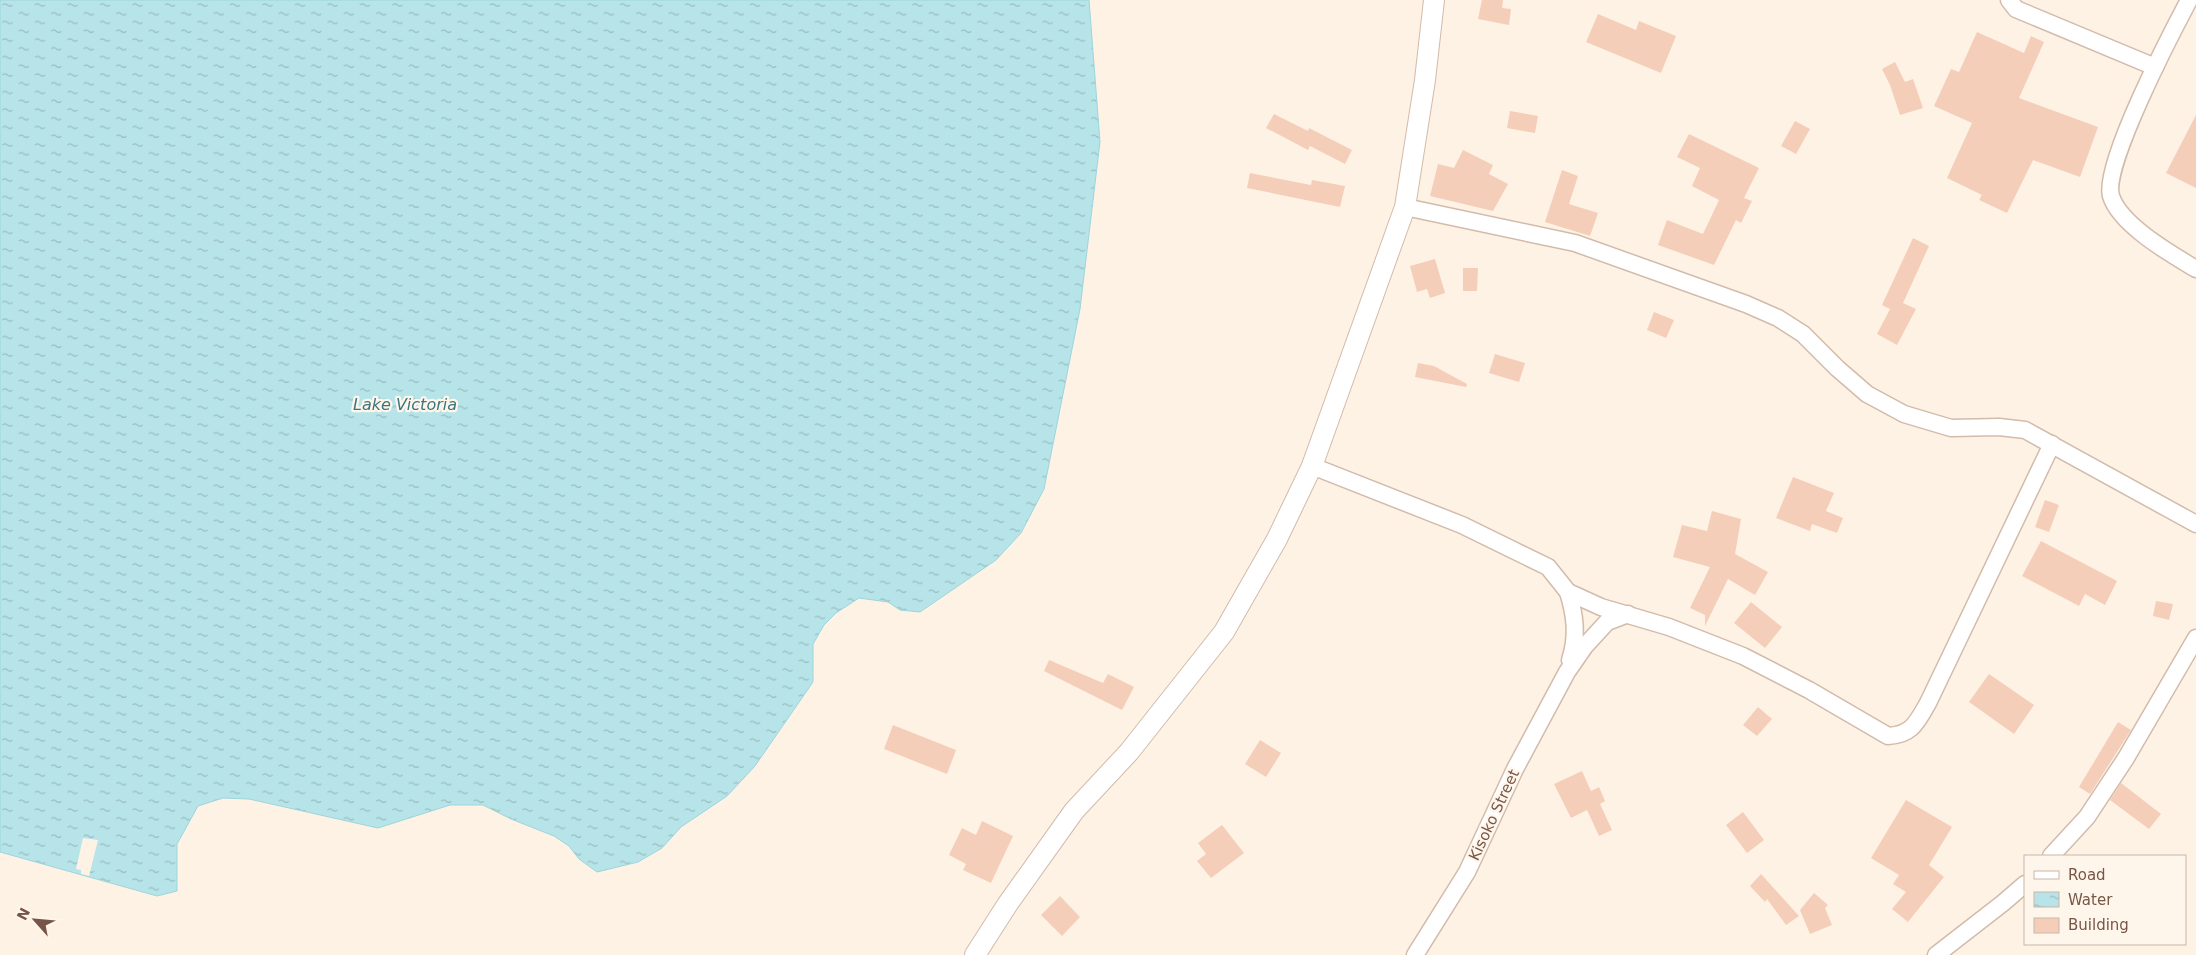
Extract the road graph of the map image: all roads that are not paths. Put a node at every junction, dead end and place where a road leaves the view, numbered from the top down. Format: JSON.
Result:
{"nodes":[{"id":1,"x":1434,"y":0,"type":"edge"},
{"id":2,"x":2009,"y":0,"type":"edge"},
{"id":3,"x":2189,"y":0,"type":"edge"},
{"id":4,"x":2155,"y":67,"type":"junction"},
{"id":5,"x":1405,"y":207,"type":"junction"},
{"id":6,"x":2196,"y":269,"type":"edge"},
{"id":7,"x":2052,"y":444,"type":"junction"},
{"id":8,"x":1312,"y":466,"type":"junction"},
{"id":9,"x":2196,"y":524,"type":"edge"},
{"id":10,"x":1568,"y":592,"type":"junction"},
{"id":11,"x":1628,"y":614,"type":"junction"},
{"id":12,"x":2196,"y":638,"type":"edge"},
{"id":13,"x":1567,"y":672,"type":"junction"},
{"id":14,"x":2052,"y":855,"type":"edge"},
{"id":15,"x":2024,"y":885,"type":"edge"},
{"id":16,"x":975,"y":955,"type":"edge"},
{"id":17,"x":1415,"y":955,"type":"edge"},
{"id":18,"x":1936,"y":955,"type":"edge"}],
"edges":[{"from":1,"to":5,"type":"street"},
{"from":2,"to":4,"type":"street"},
{"from":3,"to":4,"type":"street"},
{"from":4,"to":6,"type":"street"},
{"from":5,"to":7,"type":"street"},
{"from":5,"to":8,"type":"street"},
{"from":7,"to":9,"type":"street"},
{"from":7,"to":11,"type":"street"},
{"from":8,"to":10,"type":"street"},
{"from":8,"to":16,"type":"street"},
{"from":10,"to":11,"type":"street"},
{"from":10,"to":13,"type":"street","name":"Kisoko Street"},
{"from":11,"to":13,"type":"street","name":"Kisoko Street"},
{"from":12,"to":14,"type":"street"},
{"from":13,"to":17,"type":"street","name":"Kisoko Street"},
{"from":15,"to":18,"type":"street"}]}
